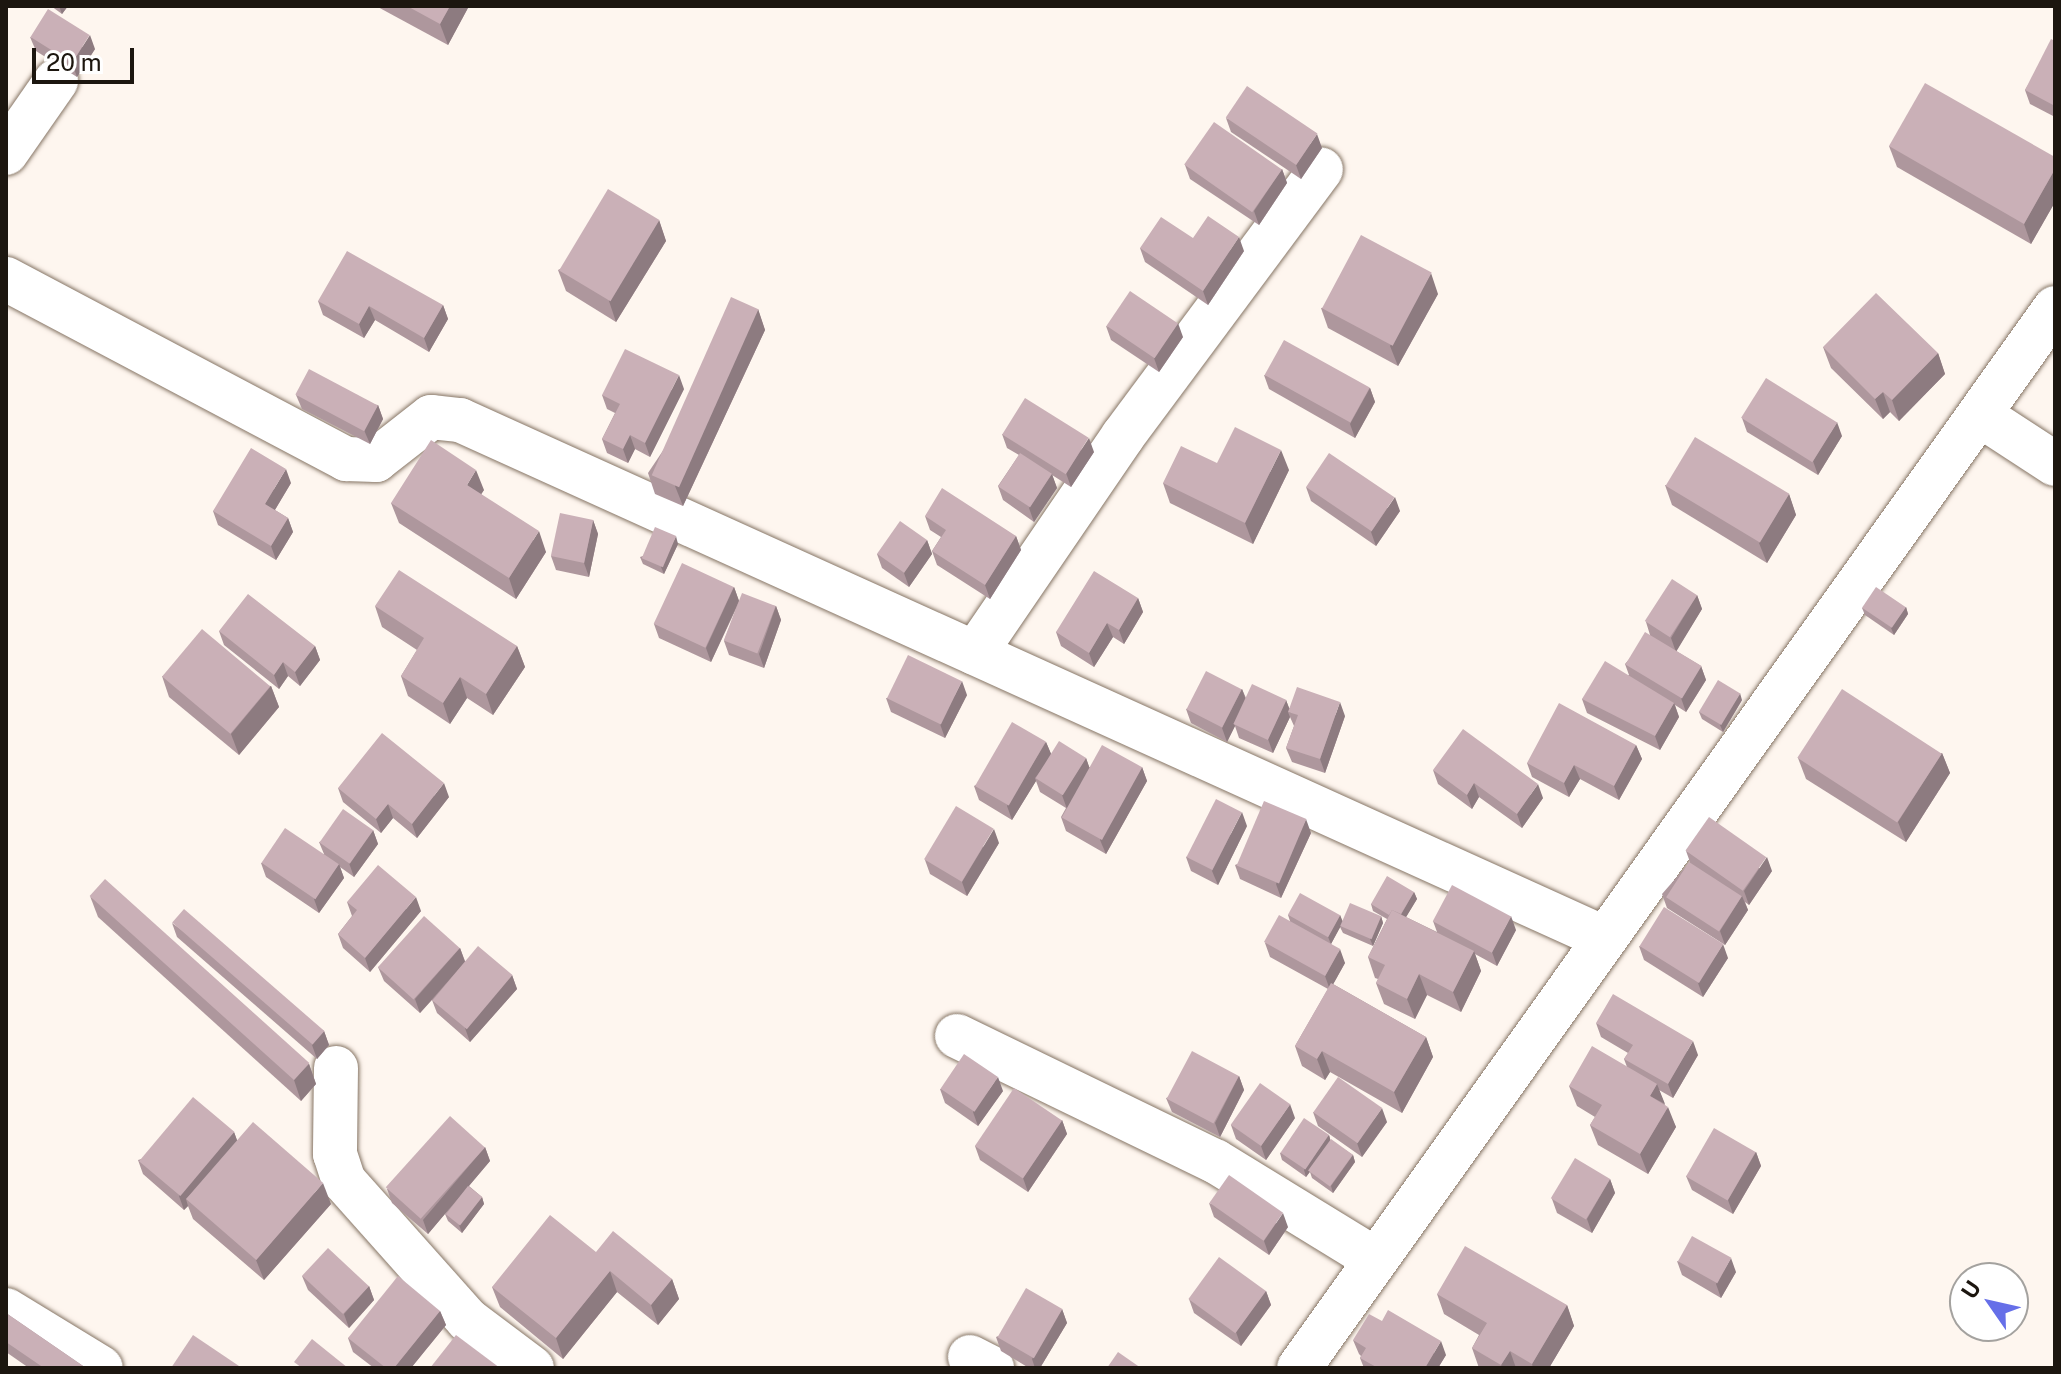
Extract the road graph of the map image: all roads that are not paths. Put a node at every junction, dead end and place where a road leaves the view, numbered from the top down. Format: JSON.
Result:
{"nodes":[{"id":1,"x":56,"y":81,"type":"dead end"},
{"id":2,"x":6,"y":153,"type":"edge"},
{"id":3,"x":1321,"y":169,"type":"dead end"},
{"id":4,"x":6,"y":279,"type":"edge"},
{"id":5,"x":2055,"y":308,"type":"edge"},
{"id":6,"x":1983,"y":417,"type":"junction"},
{"id":7,"x":2055,"y":464,"type":"edge"},
{"id":8,"x":975,"y":653,"type":"junction"},
{"id":9,"x":1602,"y":937,"type":"junction"},
{"id":10,"x":957,"y":1036,"type":"dead end"},
{"id":11,"x":336,"y":1068,"type":"dead end"},
{"id":12,"x":1373,"y":1258,"type":"junction"},
{"id":13,"x":6,"y":1310,"type":"edge"},
{"id":14,"x":468,"y":1320,"type":"junction"},
{"id":15,"x":441,"y":1356,"type":"edge"},
{"id":16,"x":1310,"y":1364,"type":"edge"},
{"id":17,"x":101,"y":1368,"type":"edge"},
{"id":18,"x":532,"y":1368,"type":"edge"}],
"edges":[{"from":1,"to":2,"type":"street"},
{"from":3,"to":8,"type":"street"},
{"from":4,"to":8,"type":"street"},
{"from":5,"to":6,"type":"street"},
{"from":6,"to":7,"type":"street"},
{"from":6,"to":9,"type":"street"},
{"from":8,"to":9,"type":"street"},
{"from":9,"to":12,"type":"street"},
{"from":10,"to":12,"type":"street"},
{"from":11,"to":14,"type":"street"},
{"from":12,"to":16,"type":"street"},
{"from":13,"to":17,"type":"street"},
{"from":14,"to":15,"type":"street"},
{"from":14,"to":18,"type":"street"}]}
